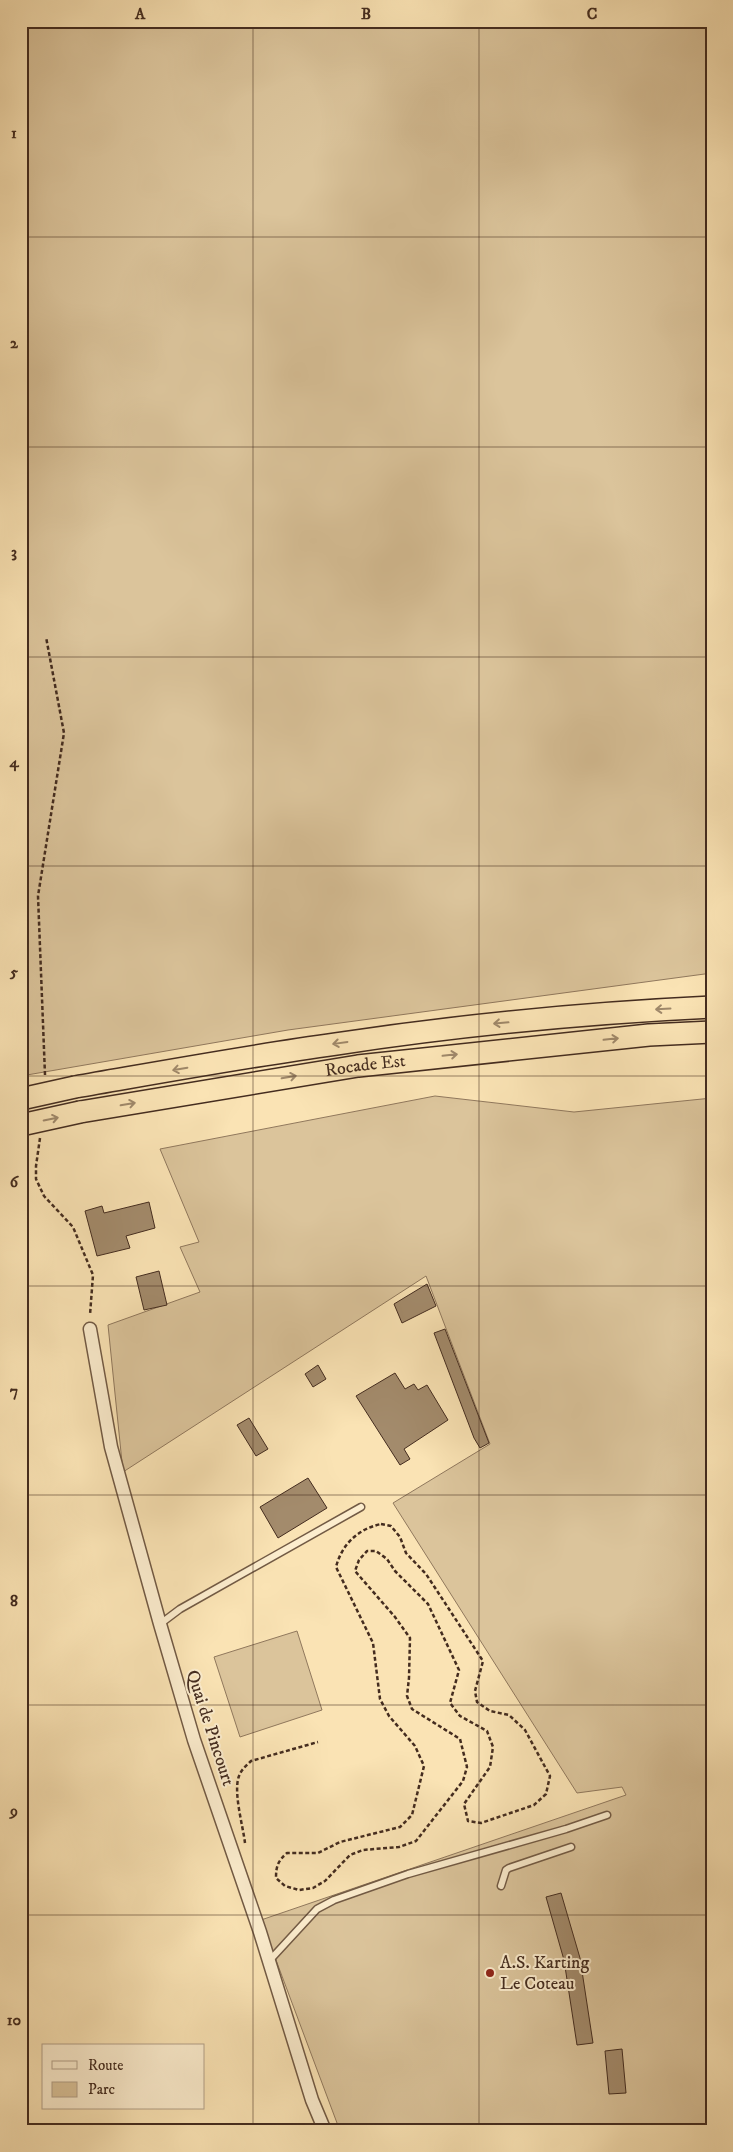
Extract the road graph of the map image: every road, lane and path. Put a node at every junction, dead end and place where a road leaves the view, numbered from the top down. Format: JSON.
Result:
{"nodes":[{"id":1,"x":46,"y":638,"type":"dead end"},
{"id":2,"x":712,"y":1007,"type":"edge"},
{"id":3,"x":712,"y":1032,"type":"edge"},
{"id":4,"x":45,"y":1078,"type":"dead end"},
{"id":5,"x":21,"y":1099,"type":"edge"},
{"id":6,"x":21,"y":1125,"type":"edge"},
{"id":7,"x":41,"y":1135,"type":"dead end"},
{"id":8,"x":90,"y":1329,"type":"joint"},
{"id":9,"x":362,"y":1507,"type":"dead end"},
{"id":10,"x":342,"y":1583,"type":"joint"},
{"id":11,"x":160,"y":1624,"type":"junction"},
{"id":12,"x":318,"y":1742,"type":"dead end"},
{"id":13,"x":607,"y":1815,"type":"dead end"},
{"id":14,"x":571,"y":1847,"type":"dead end"},
{"id":15,"x":247,"y":1850,"type":"dead end"},
{"id":16,"x":501,"y":1886,"type":"dead end"},
{"id":17,"x":269,"y":1961,"type":"junction"},
{"id":18,"x":325,"y":2131,"type":"edge"}],
"edges":[{"from":1,"to":4,"type":"path"},
{"from":2,"to":5,"type":"highway","name":"Rocade Est","one_way":true,"bridge":true},
{"from":6,"to":3,"type":"highway","name":"Rocade Est","one_way":true,"bridge":true},
{"from":7,"to":8,"type":"path"},
{"from":8,"to":11,"type":"street","name":"Quai de Pincourt"},
{"from":9,"to":11,"type":"lane"},
{"from":10,"to":10,"type":"path"},
{"from":11,"to":17,"type":"street","name":"Quai de Pincourt"},
{"from":12,"to":15,"type":"path"},
{"from":13,"to":17,"type":"lane"},
{"from":14,"to":16,"type":"lane"},
{"from":17,"to":18,"type":"street","name":"Quai de Pincourt"}]}
